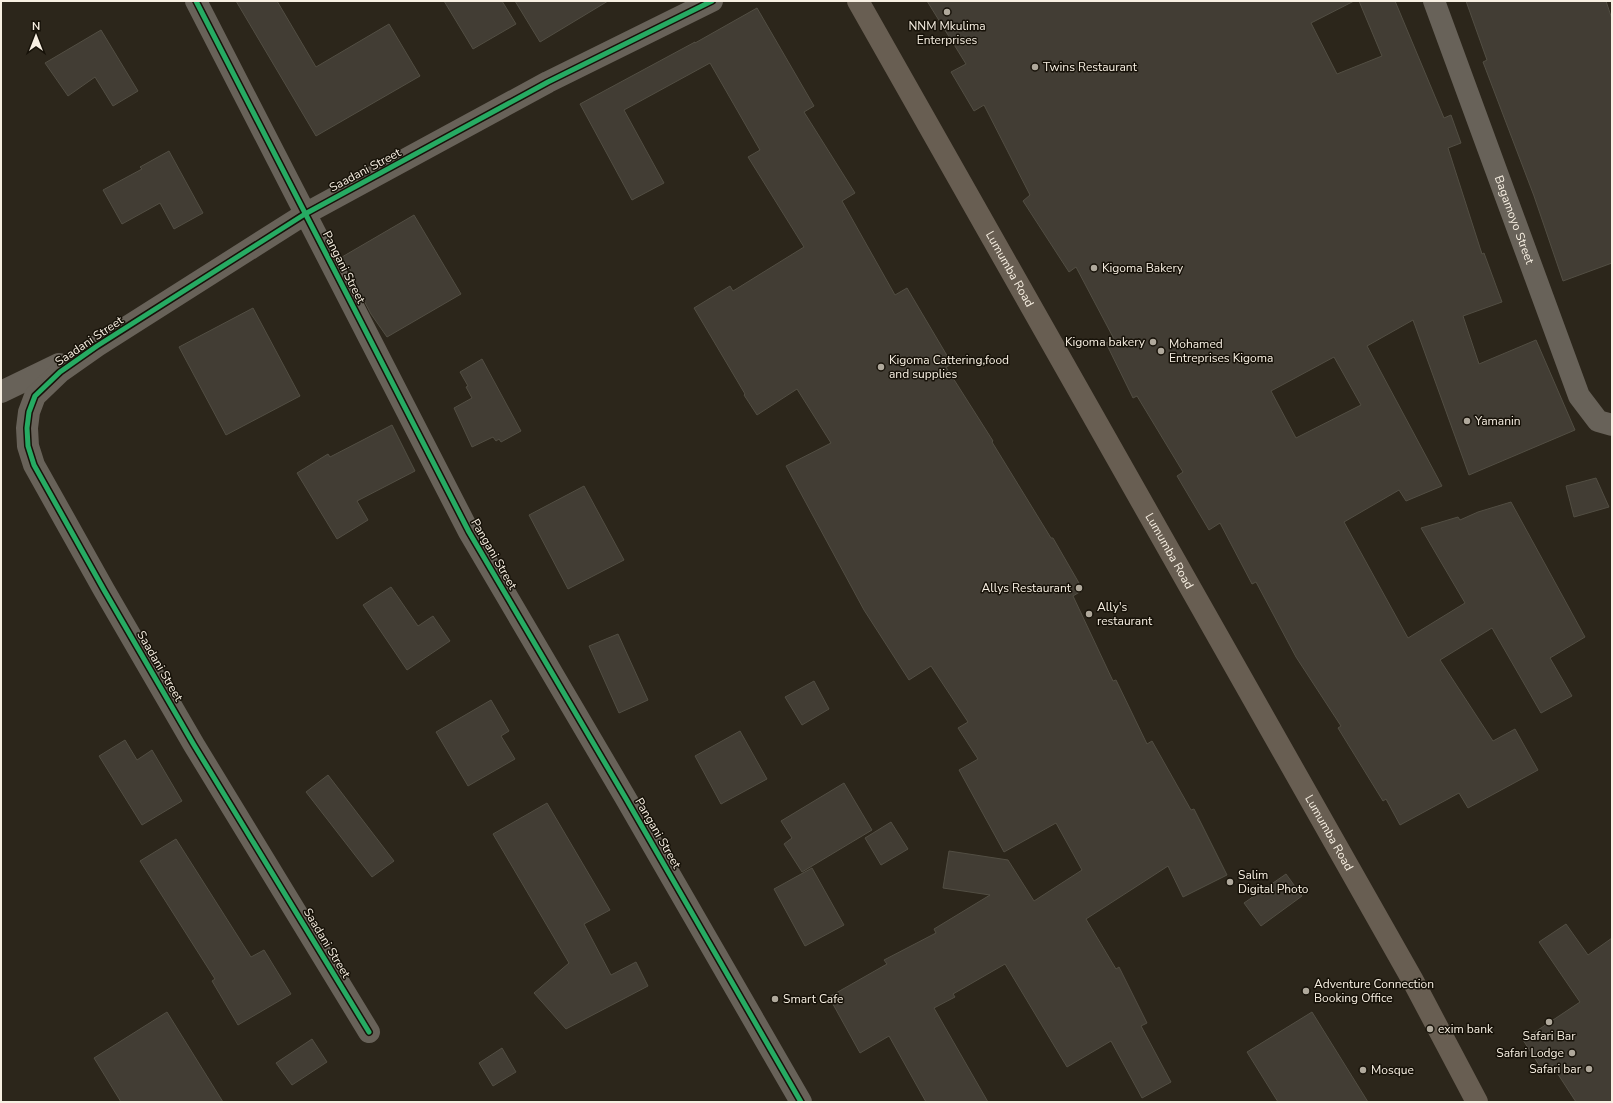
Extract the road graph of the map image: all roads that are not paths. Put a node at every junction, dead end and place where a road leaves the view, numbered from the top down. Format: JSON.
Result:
{"nodes":[{"id":1,"x":196,"y":1,"type":"edge"},
{"id":2,"x":712,"y":1,"type":"edge"},
{"id":3,"x":858,"y":1,"type":"edge"},
{"id":4,"x":1434,"y":1,"type":"edge"},
{"id":5,"x":305,"y":214,"type":"junction"},
{"id":6,"x":97,"y":346,"type":"junction"},
{"id":7,"x":1,"y":392,"type":"edge"},
{"id":8,"x":1612,"y":426,"type":"edge"},
{"id":9,"x":369,"y":1032,"type":"dead end"},
{"id":10,"x":802,"y":1102,"type":"edge"},
{"id":11,"x":1477,"y":1102,"type":"edge"}],
"edges":[{"from":1,"to":5,"type":"street","name":"Pangani Street"},
{"from":2,"to":5,"type":"street","name":"Saadani Street"},
{"from":3,"to":11,"type":"main road","name":"Lumumba Road"},
{"from":4,"to":8,"type":"street","name":"Bagamoyo Street"},
{"from":5,"to":6,"type":"street","name":"Saadani Street"},
{"from":5,"to":10,"type":"street","name":"Pangani Street"},
{"from":6,"to":7,"type":"street"},
{"from":6,"to":9,"type":"street","name":"Saadani Street"}]}
